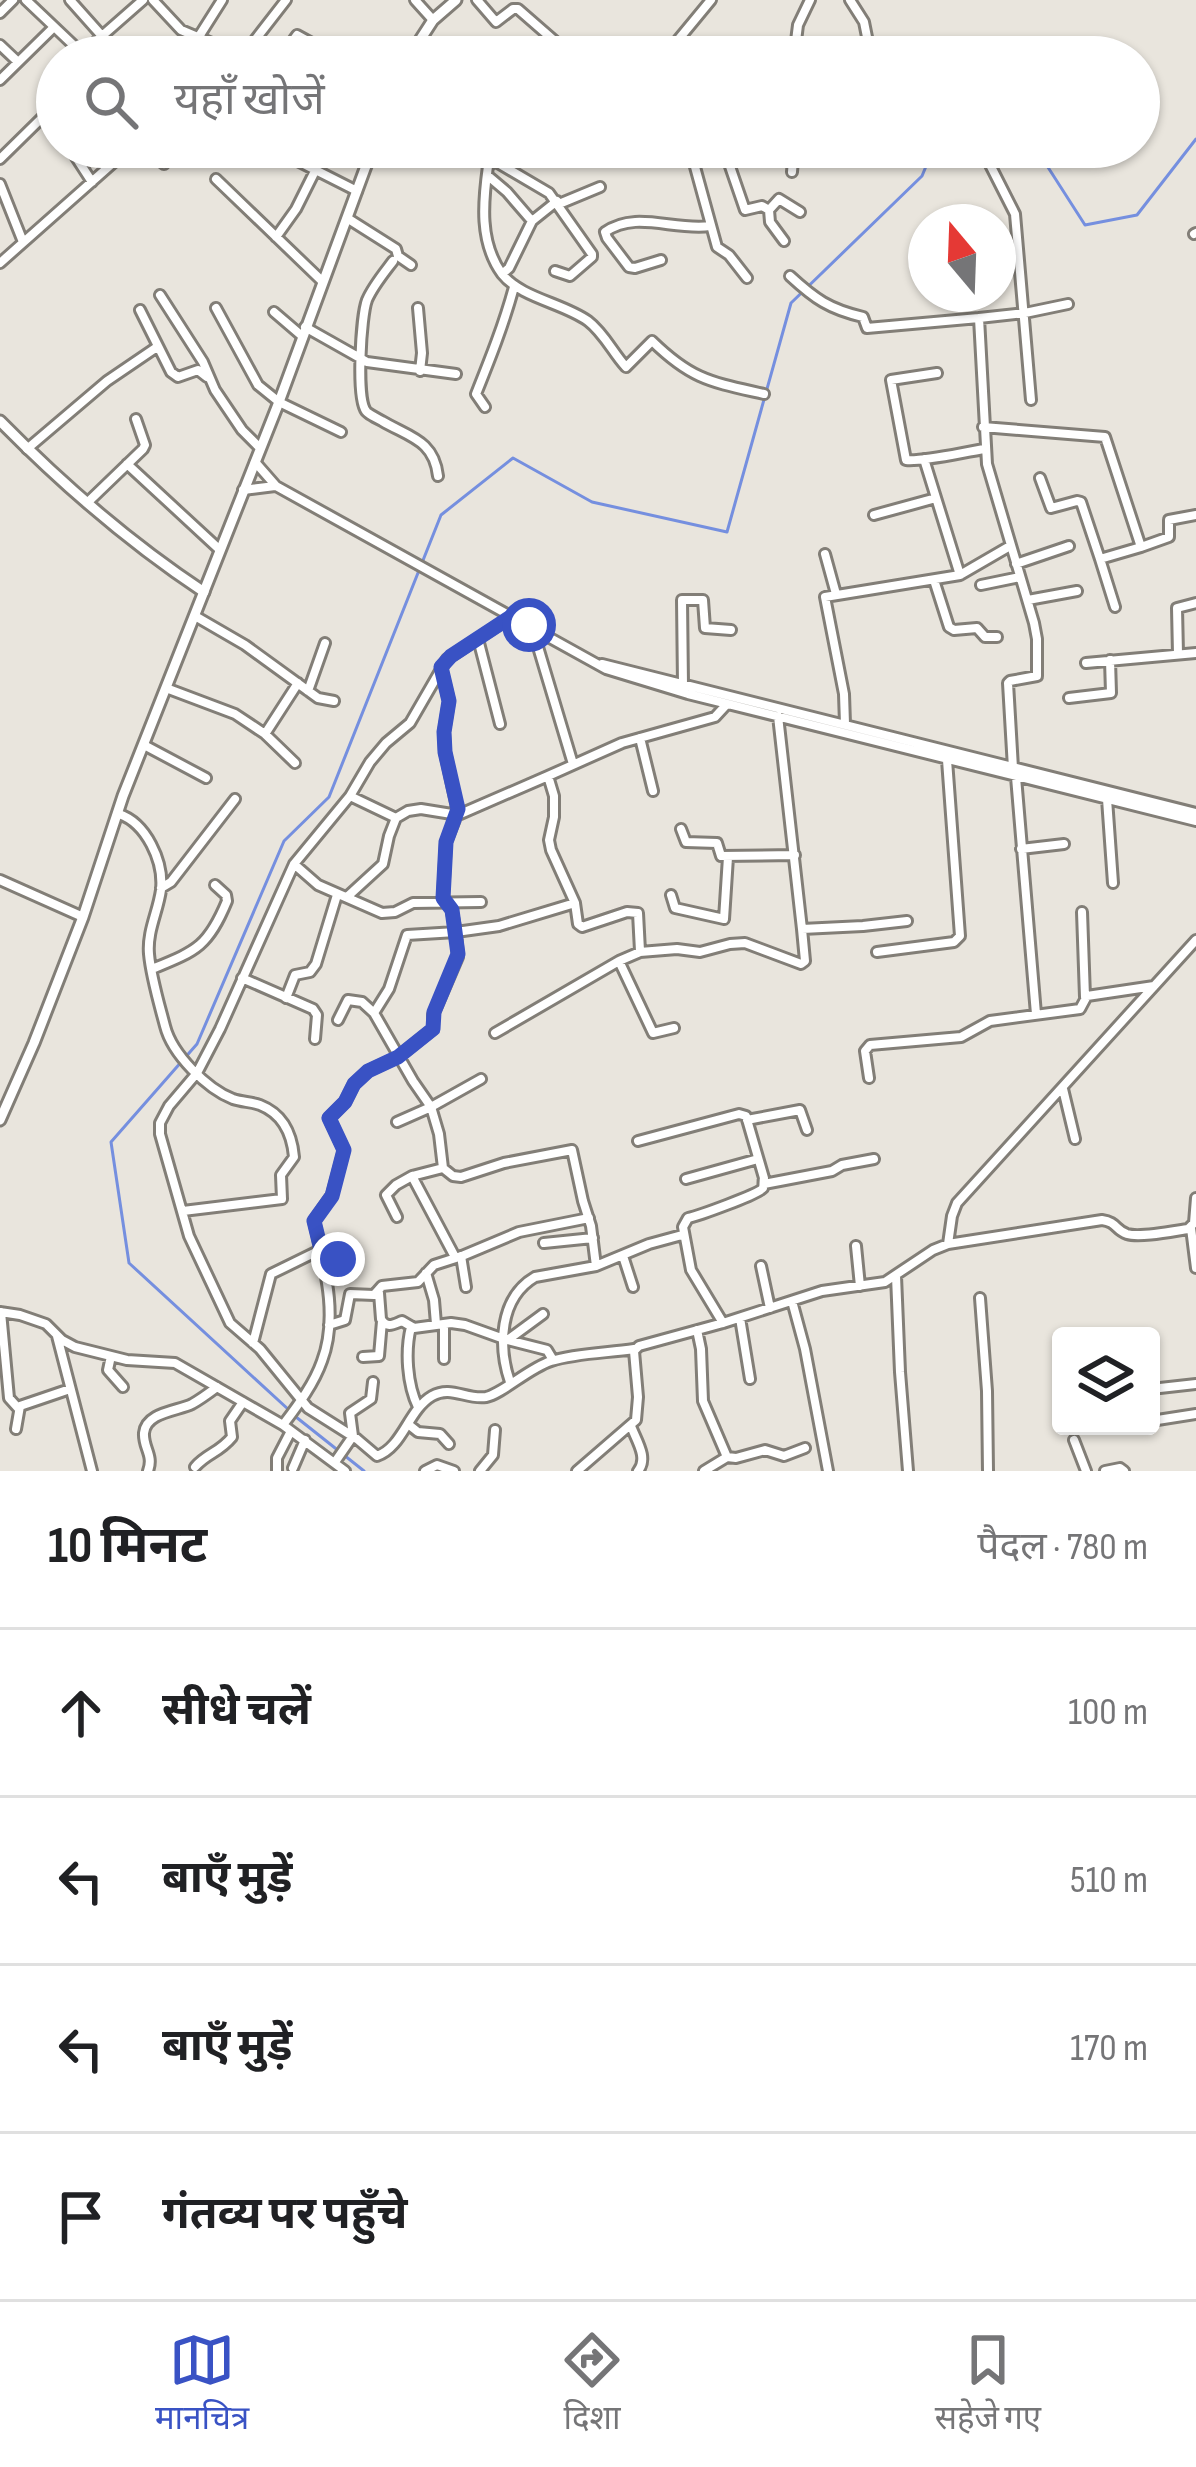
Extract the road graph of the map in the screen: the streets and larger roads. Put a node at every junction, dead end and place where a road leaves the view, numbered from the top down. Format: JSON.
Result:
{"nodes":[{"id":1,"x":13,"y":0,"type":"edge"},
{"id":2,"x":26,"y":0,"type":"edge"},
{"id":3,"x":70,"y":0,"type":"edge"},
{"id":4,"x":143,"y":0,"type":"edge"},
{"id":5,"x":153,"y":0,"type":"edge"},
{"id":6,"x":222,"y":0,"type":"edge"},
{"id":7,"x":286,"y":0,"type":"edge"},
{"id":8,"x":415,"y":0,"type":"edge"},
{"id":9,"x":456,"y":0,"type":"edge"},
{"id":10,"x":477,"y":0,"type":"edge"},
{"id":11,"x":711,"y":0,"type":"edge"},
{"id":12,"x":810,"y":0,"type":"edge"},
{"id":13,"x":850,"y":0,"type":"edge"},
{"id":14,"x":0,"y":13,"type":"edge"},
{"id":15,"x":433,"y":20,"type":"junction"},
{"id":16,"x":54,"y":27,"type":"junction"},
{"id":17,"x":45,"y":36,"type":"edge"},
{"id":18,"x":64,"y":36,"type":"edge"},
{"id":19,"x":102,"y":36,"type":"joint"},
{"id":20,"x":194,"y":36,"type":"edge"},
{"id":21,"x":199,"y":36,"type":"edge"},
{"id":22,"x":258,"y":36,"type":"edge"},
{"id":23,"x":423,"y":36,"type":"edge"},
{"id":24,"x":549,"y":36,"type":"edge"},
{"id":25,"x":680,"y":36,"type":"edge"},
{"id":26,"x":797,"y":36,"type":"edge"},
{"id":27,"x":867,"y":36,"type":"edge"},
{"id":28,"x":36,"y":44,"type":"edge"},
{"id":29,"x":0,"y":45,"type":"edge"},
{"id":30,"x":18,"y":62,"type":"junction"},
{"id":31,"x":0,"y":80,"type":"edge"},
{"id":32,"x":36,"y":124,"type":"edge"},
{"id":33,"x":1,"y":157,"type":"edge"},
{"id":34,"x":83,"y":168,"type":"edge"},
{"id":35,"x":108,"y":168,"type":"edge"},
{"id":36,"x":309,"y":168,"type":"edge"},
{"id":37,"x":365,"y":168,"type":"edge"},
{"id":38,"x":486,"y":168,"type":"edge"},
{"id":39,"x":490,"y":168,"type":"edge"},
{"id":40,"x":507,"y":168,"type":"edge"},
{"id":41,"x":695,"y":168,"type":"edge"},
{"id":42,"x":731,"y":168,"type":"edge"},
{"id":43,"x":792,"y":168,"type":"edge"},
{"id":44,"x":992,"y":168,"type":"edge"},
{"id":45,"x":315,"y":171,"type":"junction"},
{"id":46,"x":488,"y":171,"type":"junction"},
{"id":47,"x":792,"y":172,"type":"dead end"},
{"id":48,"x":216,"y":179,"type":"dead end"},
{"id":49,"x":92,"y":182,"type":"junction"},
{"id":50,"x":0,"y":184,"type":"edge"},
{"id":51,"x":601,"y":187,"type":"dead end"},
{"id":52,"x":357,"y":191,"type":"junction"},
{"id":53,"x":558,"y":203,"type":"junction"},
{"id":54,"x":769,"y":210,"type":"junction"},
{"id":55,"x":800,"y":212,"type":"dead end"},
{"id":56,"x":345,"y":218,"type":"junction"},
{"id":57,"x":532,"y":221,"type":"junction"},
{"id":58,"x":710,"y":226,"type":"junction"},
{"id":59,"x":276,"y":237,"type":"junction"},
{"id":60,"x":784,"y":241,"type":"dead end"},
{"id":61,"x":23,"y":242,"type":"junction"},
{"id":62,"x":661,"y":260,"type":"dead end"},
{"id":63,"x":393,"y":261,"type":"dead end"},
{"id":64,"x":0,"y":263,"type":"edge"},
{"id":65,"x":411,"y":266,"type":"dead end"},
{"id":66,"x":555,"y":271,"type":"dead end"},
{"id":67,"x":502,"y":274,"type":"junction"},
{"id":68,"x":790,"y":276,"type":"dead end"},
{"id":69,"x":747,"y":278,"type":"dead end"},
{"id":70,"x":322,"y":281,"type":"junction"},
{"id":71,"x":514,"y":286,"type":"junction"},
{"id":72,"x":160,"y":295,"type":"dead end"},
{"id":73,"x":1068,"y":304,"type":"dead end"},
{"id":74,"x":216,"y":308,"type":"dead end"},
{"id":75,"x":418,"y":308,"type":"dead end"},
{"id":76,"x":140,"y":310,"type":"dead end"},
{"id":77,"x":274,"y":312,"type":"dead end"},
{"id":78,"x":1025,"y":313,"type":"junction"},
{"id":79,"x":979,"y":318,"type":"junction"},
{"id":80,"x":304,"y":332,"type":"junction"},
{"id":81,"x":157,"y":347,"type":"junction"},
{"id":82,"x":359,"y":359,"type":"junction"},
{"id":83,"x":420,"y":371,"type":"junction"},
{"id":84,"x":456,"y":374,"type":"dead end"},
{"id":85,"x":937,"y":374,"type":"dead end"},
{"id":86,"x":208,"y":378,"type":"junction"},
{"id":87,"x":764,"y":394,"type":"dead end"},
{"id":88,"x":1031,"y":400,"type":"dead end"},
{"id":89,"x":279,"y":402,"type":"junction"},
{"id":90,"x":485,"y":406,"type":"dead end"},
{"id":91,"x":136,"y":419,"type":"dead end"},
{"id":92,"x":0,"y":421,"type":"edge"},
{"id":93,"x":983,"y":427,"type":"junction"},
{"id":94,"x":340,"y":431,"type":"dead end"},
{"id":95,"x":27,"y":448,"type":"junction"},
{"id":96,"x":260,"y":448,"type":"junction"},
{"id":97,"x":985,"y":449,"type":"junction"},
{"id":98,"x":924,"y":459,"type":"junction"},
{"id":99,"x":255,"y":462,"type":"junction"},
{"id":100,"x":127,"y":464,"type":"junction"},
{"id":101,"x":438,"y":476,"type":"dead end"},
{"id":102,"x":1040,"y":478,"type":"dead end"},
{"id":103,"x":276,"y":486,"type":"junction"},
{"id":104,"x":243,"y":490,"type":"junction"},
{"id":105,"x":936,"y":498,"type":"junction"},
{"id":106,"x":87,"y":503,"type":"junction"},
{"id":107,"x":874,"y":515,"type":"dead end"},
{"id":108,"x":1196,"y":515,"type":"edge"},
{"id":109,"x":1010,"y":546,"type":"junction"},
{"id":110,"x":1070,"y":546,"type":"dead end"},
{"id":111,"x":1141,"y":547,"type":"junction"},
{"id":112,"x":220,"y":550,"type":"junction"},
{"id":113,"x":826,"y":554,"type":"dead end"},
{"id":114,"x":1100,"y":559,"type":"junction"},
{"id":115,"x":1016,"y":564,"type":"junction"},
{"id":116,"x":960,"y":575,"type":"junction"},
{"id":117,"x":1020,"y":577,"type":"junction"},
{"id":118,"x":934,"y":580,"type":"junction"},
{"id":119,"x":981,"y":585,"type":"dead end"},
{"id":120,"x":1077,"y":590,"type":"dead end"},
{"id":121,"x":204,"y":592,"type":"junction"},
{"id":122,"x":836,"y":594,"type":"junction"},
{"id":123,"x":1028,"y":600,"type":"junction"},
{"id":124,"x":1196,"y":603,"type":"edge"},
{"id":125,"x":1115,"y":608,"type":"dead end"},
{"id":126,"x":195,"y":616,"type":"junction"},
{"id":127,"x":512,"y":616,"type":"junction"},
{"id":128,"x":537,"y":629,"type":"junction"},
{"id":129,"x":731,"y":630,"type":"dead end"},
{"id":130,"x":997,"y":637,"type":"dead end"},
{"id":131,"x":478,"y":639,"type":"junction"},
{"id":132,"x":326,"y":643,"type":"dead end"},
{"id":133,"x":1196,"y":653,"type":"edge"},
{"id":134,"x":1178,"y":654,"type":"junction"},
{"id":135,"x":1110,"y":660,"type":"junction"},
{"id":136,"x":1086,"y":663,"type":"dead end"},
{"id":137,"x":600,"y":664,"type":"junction"},
{"id":138,"x":441,"y":667,"type":"junction"},
{"id":139,"x":298,"y":683,"type":"junction"},
{"id":140,"x":683,"y":685,"type":"junction"},
{"id":141,"x":166,"y":688,"type":"junction"},
{"id":142,"x":308,"y":691,"type":"junction"},
{"id":143,"x":1070,"y":698,"type":"dead end"},
{"id":144,"x":334,"y":701,"type":"dead end"},
{"id":145,"x":724,"y":709,"type":"junction"},
{"id":146,"x":778,"y":716,"type":"junction"},
{"id":147,"x":500,"y":724,"type":"dead end"},
{"id":148,"x":845,"y":724,"type":"junction"},
{"id":149,"x":265,"y":734,"type":"junction"},
{"id":150,"x":640,"y":738,"type":"junction"},
{"id":151,"x":144,"y":745,"type":"junction"},
{"id":152,"x":947,"y":760,"type":"junction"},
{"id":153,"x":295,"y":763,"type":"dead end"},
{"id":154,"x":573,"y":764,"type":"junction"},
{"id":155,"x":1015,"y":772,"type":"junction"},
{"id":156,"x":548,"y":776,"type":"junction"},
{"id":157,"x":206,"y":778,"type":"dead end"},
{"id":158,"x":653,"y":791,"type":"dead end"},
{"id":159,"x":350,"y":796,"type":"junction"},
{"id":160,"x":235,"y":799,"type":"dead end"},
{"id":161,"x":1107,"y":799,"type":"junction"},
{"id":162,"x":118,"y":814,"type":"junction"},
{"id":163,"x":458,"y":815,"type":"junction"},
{"id":164,"x":1196,"y":817,"type":"edge"},
{"id":165,"x":396,"y":818,"type":"junction"},
{"id":166,"x":681,"y":829,"type":"dead end"},
{"id":167,"x":1064,"y":844,"type":"dead end"},
{"id":168,"x":1021,"y":849,"type":"junction"},
{"id":169,"x":795,"y":855,"type":"junction"},
{"id":170,"x":728,"y":857,"type":"junction"},
{"id":171,"x":294,"y":864,"type":"junction"},
{"id":172,"x":0,"y":880,"type":"edge"},
{"id":173,"x":1113,"y":883,"type":"dead end"},
{"id":174,"x":214,"y":885,"type":"dead end"},
{"id":175,"x":161,"y":888,"type":"junction"},
{"id":176,"x":342,"y":896,"type":"junction"},
{"id":177,"x":671,"y":896,"type":"dead end"},
{"id":178,"x":445,"y":902,"type":"junction"},
{"id":179,"x":481,"y":902,"type":"dead end"},
{"id":180,"x":575,"y":903,"type":"junction"},
{"id":181,"x":1082,"y":912,"type":"dead end"},
{"id":182,"x":83,"y":917,"type":"junction"},
{"id":183,"x":907,"y":921,"type":"dead end"},
{"id":184,"x":802,"y":928,"type":"junction"},
{"id":185,"x":456,"y":932,"type":"junction"},
{"id":186,"x":1196,"y":940,"type":"edge"},
{"id":187,"x":640,"y":952,"type":"junction"},
{"id":188,"x":877,"y":952,"type":"dead end"},
{"id":189,"x":620,"y":961,"type":"junction"},
{"id":190,"x":152,"y":969,"type":"junction"},
{"id":191,"x":242,"y":978,"type":"junction"},
{"id":192,"x":1154,"y":986,"type":"junction"},
{"id":193,"x":1084,"y":997,"type":"junction"},
{"id":194,"x":286,"y":998,"type":"junction"},
{"id":195,"x":374,"y":1013,"type":"junction"},
{"id":196,"x":1036,"y":1014,"type":"junction"},
{"id":197,"x":338,"y":1020,"type":"dead end"},
{"id":198,"x":674,"y":1028,"type":"dead end"},
{"id":199,"x":495,"y":1034,"type":"dead end"},
{"id":200,"x":315,"y":1040,"type":"dead end"},
{"id":201,"x":398,"y":1057,"type":"junction"},
{"id":202,"x":195,"y":1071,"type":"junction"},
{"id":203,"x":481,"y":1078,"type":"dead end"},
{"id":204,"x":869,"y":1078,"type":"dead end"},
{"id":205,"x":1062,"y":1088,"type":"junction"},
{"id":206,"x":431,"y":1107,"type":"junction"},
{"id":207,"x":0,"y":1120,"type":"edge"},
{"id":208,"x":747,"y":1120,"type":"junction"},
{"id":209,"x":397,"y":1122,"type":"dead end"},
{"id":210,"x":807,"y":1130,"type":"dead end"},
{"id":211,"x":1075,"y":1139,"type":"dead end"},
{"id":212,"x":638,"y":1141,"type":"dead end"},
{"id":213,"x":758,"y":1159,"type":"junction"},
{"id":214,"x":874,"y":1159,"type":"dead end"},
{"id":215,"x":443,"y":1168,"type":"junction"},
{"id":216,"x":412,"y":1176,"type":"junction"},
{"id":217,"x":686,"y":1179,"type":"dead end"},
{"id":218,"x":764,"y":1184,"type":"junction"},
{"id":219,"x":1196,"y":1198,"type":"edge"},
{"id":220,"x":183,"y":1211,"type":"junction"},
{"id":221,"x":397,"y":1217,"type":"dead end"},
{"id":222,"x":589,"y":1218,"type":"junction"},
{"id":223,"x":1191,"y":1228,"type":"junction"},
{"id":224,"x":682,"y":1235,"type":"junction"},
{"id":225,"x":593,"y":1238,"type":"junction"},
{"id":226,"x":544,"y":1244,"type":"dead end"},
{"id":227,"x":948,"y":1244,"type":"junction"},
{"id":228,"x":856,"y":1246,"type":"dead end"},
{"id":229,"x":322,"y":1249,"type":"junction"},
{"id":230,"x":458,"y":1256,"type":"junction"},
{"id":231,"x":623,"y":1256,"type":"junction"},
{"id":232,"x":324,"y":1262,"type":"junction"},
{"id":233,"x":596,"y":1266,"type":"junction"},
{"id":234,"x":761,"y":1266,"type":"dead end"},
{"id":235,"x":1196,"y":1268,"type":"edge"},
{"id":236,"x":426,"y":1272,"type":"junction"},
{"id":237,"x":896,"y":1276,"type":"junction"},
{"id":238,"x":346,"y":1277,"type":"dead end"},
{"id":239,"x":860,"y":1286,"type":"junction"},
{"id":240,"x":466,"y":1287,"type":"dead end"},
{"id":241,"x":633,"y":1287,"type":"dead end"},
{"id":242,"x":378,"y":1290,"type":"junction"},
{"id":243,"x":980,"y":1298,"type":"dead end"},
{"id":244,"x":792,"y":1301,"type":"junction"},
{"id":245,"x":770,"y":1308,"type":"junction"},
{"id":246,"x":0,"y":1312,"type":"edge"},
{"id":247,"x":543,"y":1314,"type":"dead end"},
{"id":248,"x":740,"y":1318,"type":"junction"},
{"id":249,"x":382,"y":1321,"type":"junction"},
{"id":250,"x":328,"y":1324,"type":"junction"},
{"id":251,"x":440,"y":1324,"type":"junction"},
{"id":252,"x":723,"y":1324,"type":"junction"},
{"id":253,"x":411,"y":1327,"type":"junction"},
{"id":254,"x":697,"y":1330,"type":"junction"},
{"id":255,"x":57,"y":1335,"type":"junction"},
{"id":256,"x":506,"y":1340,"type":"junction"},
{"id":257,"x":253,"y":1343,"type":"junction"},
{"id":258,"x":634,"y":1349,"type":"junction"},
{"id":259,"x":111,"y":1356,"type":"junction"},
{"id":260,"x":363,"y":1357,"type":"dead end"},
{"id":261,"x":443,"y":1358,"type":"dead end"},
{"id":262,"x":553,"y":1360,"type":"junction"},
{"id":263,"x":750,"y":1379,"type":"dead end"},
{"id":264,"x":373,"y":1382,"type":"dead end"},
{"id":265,"x":510,"y":1382,"type":"junction"},
{"id":266,"x":1196,"y":1384,"type":"edge"},
{"id":267,"x":123,"y":1387,"type":"dead end"},
{"id":268,"x":217,"y":1387,"type":"junction"},
{"id":269,"x":1160,"y":1388,"type":"edge"},
{"id":270,"x":71,"y":1389,"type":"junction"},
{"id":271,"x":243,"y":1402,"type":"junction"},
{"id":272,"x":299,"y":1403,"type":"junction"},
{"id":273,"x":418,"y":1407,"type":"junction"},
{"id":274,"x":18,"y":1408,"type":"junction"},
{"id":275,"x":1196,"y":1414,"type":"edge"},
{"id":276,"x":1160,"y":1420,"type":"edge"},
{"id":277,"x":408,"y":1424,"type":"junction"},
{"id":278,"x":286,"y":1426,"type":"junction"},
{"id":279,"x":631,"y":1426,"type":"junction"},
{"id":280,"x":16,"y":1429,"type":"dead end"},
{"id":281,"x":495,"y":1430,"type":"dead end"},
{"id":282,"x":351,"y":1439,"type":"junction"},
{"id":283,"x":305,"y":1440,"type":"junction"},
{"id":284,"x":1074,"y":1440,"type":"dead end"},
{"id":285,"x":449,"y":1444,"type":"dead end"},
{"id":286,"x":805,"y":1448,"type":"dead end"},
{"id":287,"x":727,"y":1456,"type":"junction"},
{"id":288,"x":337,"y":1459,"type":"junction"},
{"id":289,"x":195,"y":1467,"type":"dead end"},
{"id":290,"x":293,"y":1468,"type":"dead end"},
{"id":291,"x":483,"y":1470,"type":"edge"},
{"id":292,"x":92,"y":1471,"type":"edge"},
{"id":293,"x":148,"y":1471,"type":"edge"},
{"id":294,"x":277,"y":1471,"type":"edge"},
{"id":295,"x":344,"y":1471,"type":"edge"},
{"id":296,"x":425,"y":1471,"type":"edge"},
{"id":297,"x":454,"y":1471,"type":"edge"},
{"id":298,"x":577,"y":1471,"type":"edge"},
{"id":299,"x":638,"y":1471,"type":"edge"},
{"id":300,"x":704,"y":1471,"type":"edge"},
{"id":301,"x":828,"y":1471,"type":"edge"},
{"id":302,"x":908,"y":1471,"type":"edge"},
{"id":303,"x":988,"y":1471,"type":"edge"},
{"id":304,"x":1087,"y":1471,"type":"edge"},
{"id":305,"x":1105,"y":1471,"type":"edge"},
{"id":306,"x":1124,"y":1471,"type":"edge"}],
"edges":[{"from":1,"to":14,"type":"street"},
{"from":2,"to":16,"type":"street"},
{"from":3,"to":19,"type":"street"},
{"from":4,"to":19,"type":"street"},
{"from":5,"to":20,"type":"street"},
{"from":6,"to":21,"type":"street"},
{"from":7,"to":22,"type":"street"},
{"from":8,"to":15,"type":"street"},
{"from":9,"to":15,"type":"street"},
{"from":10,"to":24,"type":"street"},
{"from":11,"to":25,"type":"street"},
{"from":12,"to":26,"type":"street"},
{"from":13,"to":27,"type":"street"},
{"from":15,"to":23,"type":"street"},
{"from":16,"to":17,"type":"street"},
{"from":16,"to":18,"type":"street"},
{"from":28,"to":30,"type":"street"},
{"from":29,"to":30,"type":"street"},
{"from":30,"to":31,"type":"street"},
{"from":32,"to":33,"type":"street"},
{"from":34,"to":49,"type":"street"},
{"from":35,"to":49,"type":"street"},
{"from":36,"to":45,"type":"street"},
{"from":37,"to":52,"type":"street"},
{"from":38,"to":46,"type":"street"},
{"from":39,"to":46,"type":"street"},
{"from":40,"to":53,"type":"street"},
{"from":41,"to":58,"type":"street"},
{"from":42,"to":54,"type":"street"},
{"from":43,"to":47,"type":"street"},
{"from":44,"to":78,"type":"street"},
{"from":45,"to":52,"type":"street"},
{"from":45,"to":59,"type":"street"},
{"from":46,"to":57,"type":"street"},
{"from":46,"to":67,"type":"street"},
{"from":48,"to":59,"type":"street"},
{"from":49,"to":61,"type":"street"},
{"from":50,"to":61,"type":"street"},
{"from":51,"to":53,"type":"street"},
{"from":52,"to":56,"type":"street"},
{"from":53,"to":57,"type":"street"},
{"from":53,"to":66,"type":"street"},
{"from":54,"to":55,"type":"street"},
{"from":54,"to":60,"type":"street"},
{"from":56,"to":65,"type":"street"},
{"from":56,"to":70,"type":"street"},
{"from":57,"to":67,"type":"street"},
{"from":58,"to":62,"type":"street"},
{"from":58,"to":69,"type":"street"},
{"from":59,"to":70,"type":"street"},
{"from":61,"to":64,"type":"street"},
{"from":63,"to":82,"type":"street"},
{"from":67,"to":71,"type":"street"},
{"from":68,"to":79,"type":"street"},
{"from":70,"to":80,"type":"street"},
{"from":71,"to":87,"type":"street"},
{"from":71,"to":90,"type":"street"},
{"from":72,"to":86,"type":"street"},
{"from":73,"to":78,"type":"street"},
{"from":74,"to":89,"type":"street"},
{"from":75,"to":83,"type":"street"},
{"from":76,"to":81,"type":"street"},
{"from":77,"to":80,"type":"street"},
{"from":78,"to":79,"type":"street"},
{"from":78,"to":88,"type":"street"},
{"from":79,"to":93,"type":"street"},
{"from":80,"to":82,"type":"street"},
{"from":80,"to":89,"type":"street"},
{"from":81,"to":86,"type":"street"},
{"from":81,"to":95,"type":"street"},
{"from":82,"to":83,"type":"street"},
{"from":82,"to":101,"type":"street"},
{"from":83,"to":84,"type":"street"},
{"from":85,"to":98,"type":"street"},
{"from":86,"to":96,"type":"street"},
{"from":89,"to":94,"type":"street"},
{"from":89,"to":96,"type":"street"},
{"from":91,"to":100,"type":"street"},
{"from":92,"to":95,"type":"street"},
{"from":93,"to":97,"type":"street"},
{"from":93,"to":111,"type":"street"},
{"from":95,"to":106,"type":"street"},
{"from":96,"to":99,"type":"street"},
{"from":97,"to":98,"type":"street"},
{"from":97,"to":109,"type":"street"},
{"from":98,"to":105,"type":"street"},
{"from":99,"to":103,"type":"street"},
{"from":99,"to":104,"type":"street"},
{"from":100,"to":106,"type":"street"},
{"from":100,"to":112,"type":"street"},
{"from":102,"to":114,"type":"street"},
{"from":103,"to":104,"type":"street"},
{"from":103,"to":127,"type":"street"},
{"from":104,"to":112,"type":"street"},
{"from":105,"to":107,"type":"street"},
{"from":105,"to":116,"type":"street"},
{"from":106,"to":121,"type":"street"},
{"from":108,"to":111,"type":"street"},
{"from":109,"to":115,"type":"street"},
{"from":109,"to":116,"type":"street"},
{"from":110,"to":115,"type":"street"},
{"from":111,"to":114,"type":"street"},
{"from":112,"to":121,"type":"street"},
{"from":113,"to":122,"type":"street"},
{"from":114,"to":125,"type":"street"},
{"from":115,"to":117,"type":"street"},
{"from":116,"to":118,"type":"street"},
{"from":117,"to":119,"type":"street"},
{"from":117,"to":123,"type":"street"},
{"from":118,"to":122,"type":"street"},
{"from":118,"to":130,"type":"street"},
{"from":120,"to":123,"type":"street"},
{"from":121,"to":126,"type":"street"},
{"from":122,"to":148,"type":"street"},
{"from":123,"to":155,"type":"street"},
{"from":124,"to":134,"type":"street"},
{"from":126,"to":139,"type":"street"},
{"from":126,"to":141,"type":"street"},
{"from":127,"to":128,"type":"street"},
{"from":127,"to":131,"type":"street"},
{"from":128,"to":137,"type":"street"},
{"from":128,"to":154,"type":"street"},
{"from":129,"to":140,"type":"street"},
{"from":131,"to":138,"type":"street"},
{"from":131,"to":147,"type":"street"},
{"from":132,"to":142,"type":"street"},
{"from":133,"to":134,"type":"street"},
{"from":134,"to":135,"type":"street"},
{"from":135,"to":136,"type":"street"},
{"from":135,"to":143,"type":"street"},
{"from":137,"to":140,"type":"street"},
{"from":137,"to":145,"type":"street"},
{"from":138,"to":159,"type":"street"},
{"from":138,"to":163,"type":"street"},
{"from":139,"to":142,"type":"street"},
{"from":139,"to":149,"type":"street"},
{"from":140,"to":148,"type":"street"},
{"from":141,"to":149,"type":"street"},
{"from":141,"to":151,"type":"street"},
{"from":142,"to":144,"type":"street"},
{"from":145,"to":146,"type":"street"},
{"from":145,"to":150,"type":"street"},
{"from":146,"to":152,"type":"street"},
{"from":146,"to":169,"type":"street"},
{"from":148,"to":155,"type":"street"},
{"from":149,"to":153,"type":"street"},
{"from":150,"to":154,"type":"street"},
{"from":150,"to":158,"type":"street"},
{"from":151,"to":157,"type":"street"},
{"from":151,"to":162,"type":"street"},
{"from":152,"to":155,"type":"street"},
{"from":152,"to":188,"type":"street"},
{"from":154,"to":156,"type":"street"},
{"from":155,"to":161,"type":"street"},
{"from":155,"to":164,"type":"street"},
{"from":155,"to":168,"type":"street"},
{"from":156,"to":163,"type":"street"},
{"from":156,"to":180,"type":"street"},
{"from":159,"to":165,"type":"street"},
{"from":159,"to":171,"type":"street"},
{"from":160,"to":175,"type":"street"},
{"from":161,"to":164,"type":"street"},
{"from":161,"to":173,"type":"street"},
{"from":162,"to":175,"type":"street"},
{"from":162,"to":182,"type":"street"},
{"from":163,"to":165,"type":"street"},
{"from":163,"to":178,"type":"street"},
{"from":165,"to":176,"type":"street"},
{"from":166,"to":170,"type":"street"},
{"from":167,"to":168,"type":"street"},
{"from":168,"to":196,"type":"street"},
{"from":169,"to":170,"type":"street"},
{"from":169,"to":184,"type":"street"},
{"from":170,"to":177,"type":"street"},
{"from":171,"to":176,"type":"street"},
{"from":171,"to":191,"type":"street"},
{"from":172,"to":182,"type":"street"},
{"from":174,"to":190,"type":"street"},
{"from":175,"to":190,"type":"street"},
{"from":176,"to":178,"type":"street"},
{"from":176,"to":194,"type":"street"},
{"from":178,"to":179,"type":"street"},
{"from":178,"to":185,"type":"street"},
{"from":180,"to":185,"type":"street"},
{"from":180,"to":187,"type":"street"},
{"from":181,"to":193,"type":"street"},
{"from":182,"to":207,"type":"street"},
{"from":183,"to":184,"type":"street"},
{"from":184,"to":187,"type":"street"},
{"from":185,"to":195,"type":"street"},
{"from":185,"to":201,"type":"street"},
{"from":186,"to":192,"type":"street"},
{"from":187,"to":189,"type":"street"},
{"from":189,"to":198,"type":"street"},
{"from":189,"to":199,"type":"street"},
{"from":190,"to":202,"type":"street"},
{"from":191,"to":194,"type":"street"},
{"from":191,"to":202,"type":"street"},
{"from":192,"to":193,"type":"street"},
{"from":192,"to":205,"type":"street"},
{"from":193,"to":196,"type":"street"},
{"from":194,"to":200,"type":"street"},
{"from":195,"to":197,"type":"street"},
{"from":195,"to":201,"type":"street"},
{"from":196,"to":204,"type":"street"},
{"from":201,"to":206,"type":"street"},
{"from":201,"to":229,"type":"street"},
{"from":202,"to":220,"type":"street"},
{"from":202,"to":220,"type":"street"},
{"from":203,"to":206,"type":"street"},
{"from":205,"to":211,"type":"street"},
{"from":205,"to":227,"type":"street"},
{"from":206,"to":209,"type":"street"},
{"from":206,"to":215,"type":"street"},
{"from":208,"to":210,"type":"street"},
{"from":208,"to":212,"type":"street"},
{"from":208,"to":213,"type":"street"},
{"from":213,"to":217,"type":"street"},
{"from":213,"to":218,"type":"street"},
{"from":214,"to":218,"type":"street"},
{"from":215,"to":216,"type":"street"},
{"from":215,"to":222,"type":"street"},
{"from":216,"to":221,"type":"street"},
{"from":216,"to":230,"type":"street"},
{"from":218,"to":224,"type":"street"},
{"from":219,"to":223,"type":"street"},
{"from":220,"to":257,"type":"street"},
{"from":222,"to":225,"type":"street"},
{"from":222,"to":230,"type":"street"},
{"from":223,"to":227,"type":"street"},
{"from":223,"to":235,"type":"street"},
{"from":224,"to":231,"type":"street"},
{"from":224,"to":252,"type":"street"},
{"from":225,"to":226,"type":"street"},
{"from":225,"to":233,"type":"street"},
{"from":227,"to":237,"type":"street"},
{"from":228,"to":239,"type":"street"},
{"from":229,"to":232,"type":"street"},
{"from":229,"to":257,"type":"street"},
{"from":230,"to":236,"type":"street"},
{"from":230,"to":240,"type":"street"},
{"from":231,"to":233,"type":"street"},
{"from":231,"to":241,"type":"street"},
{"from":232,"to":238,"type":"street"},
{"from":232,"to":250,"type":"street"},
{"from":233,"to":256,"type":"street"},
{"from":234,"to":245,"type":"street"},
{"from":236,"to":242,"type":"street"},
{"from":236,"to":251,"type":"street"},
{"from":237,"to":239,"type":"street"},
{"from":237,"to":302,"type":"street"},
{"from":239,"to":244,"type":"street"},
{"from":242,"to":249,"type":"street"},
{"from":242,"to":250,"type":"street"},
{"from":243,"to":303,"type":"street"},
{"from":244,"to":245,"type":"street"},
{"from":244,"to":301,"type":"street"},
{"from":245,"to":248,"type":"street"},
{"from":246,"to":255,"type":"street"},
{"from":246,"to":274,"type":"street"},
{"from":247,"to":256,"type":"street"},
{"from":248,"to":252,"type":"street"},
{"from":248,"to":263,"type":"street"},
{"from":249,"to":253,"type":"street"},
{"from":249,"to":260,"type":"street"},
{"from":250,"to":272,"type":"street"},
{"from":251,"to":253,"type":"street"},
{"from":251,"to":256,"type":"street"},
{"from":251,"to":261,"type":"street"},
{"from":252,"to":254,"type":"street"},
{"from":253,"to":273,"type":"street"},
{"from":254,"to":258,"type":"street"},
{"from":254,"to":287,"type":"street"},
{"from":255,"to":259,"type":"street"},
{"from":255,"to":270,"type":"street"},
{"from":256,"to":262,"type":"street"},
{"from":256,"to":265,"type":"street"},
{"from":257,"to":272,"type":"street"},
{"from":258,"to":262,"type":"street"},
{"from":258,"to":279,"type":"street"},
{"from":259,"to":267,"type":"street"},
{"from":259,"to":268,"type":"street"},
{"from":262,"to":265,"type":"street"},
{"from":264,"to":282,"type":"street"},
{"from":265,"to":273,"type":"street"},
{"from":266,"to":269,"type":"street"},
{"from":268,"to":271,"type":"street"},
{"from":268,"to":293,"type":"street"},
{"from":270,"to":274,"type":"street"},
{"from":270,"to":292,"type":"street"},
{"from":271,"to":278,"type":"street"},
{"from":271,"to":289,"type":"street"},
{"from":272,"to":278,"type":"street"},
{"from":272,"to":282,"type":"street"},
{"from":273,"to":277,"type":"street"},
{"from":274,"to":280,"type":"street"},
{"from":275,"to":276,"type":"street"},
{"from":277,"to":282,"type":"street"},
{"from":277,"to":285,"type":"street"},
{"from":278,"to":283,"type":"street"},
{"from":278,"to":294,"type":"street"},
{"from":279,"to":298,"type":"street"},
{"from":279,"to":299,"type":"street"},
{"from":281,"to":291,"type":"street"},
{"from":282,"to":288,"type":"street"},
{"from":283,"to":288,"type":"street"},
{"from":283,"to":290,"type":"street"},
{"from":284,"to":304,"type":"street"},
{"from":286,"to":287,"type":"street"},
{"from":287,"to":300,"type":"street"},
{"from":288,"to":295,"type":"street"},
{"from":296,"to":297,"type":"street"},
{"from":305,"to":306,"type":"street"}]}
